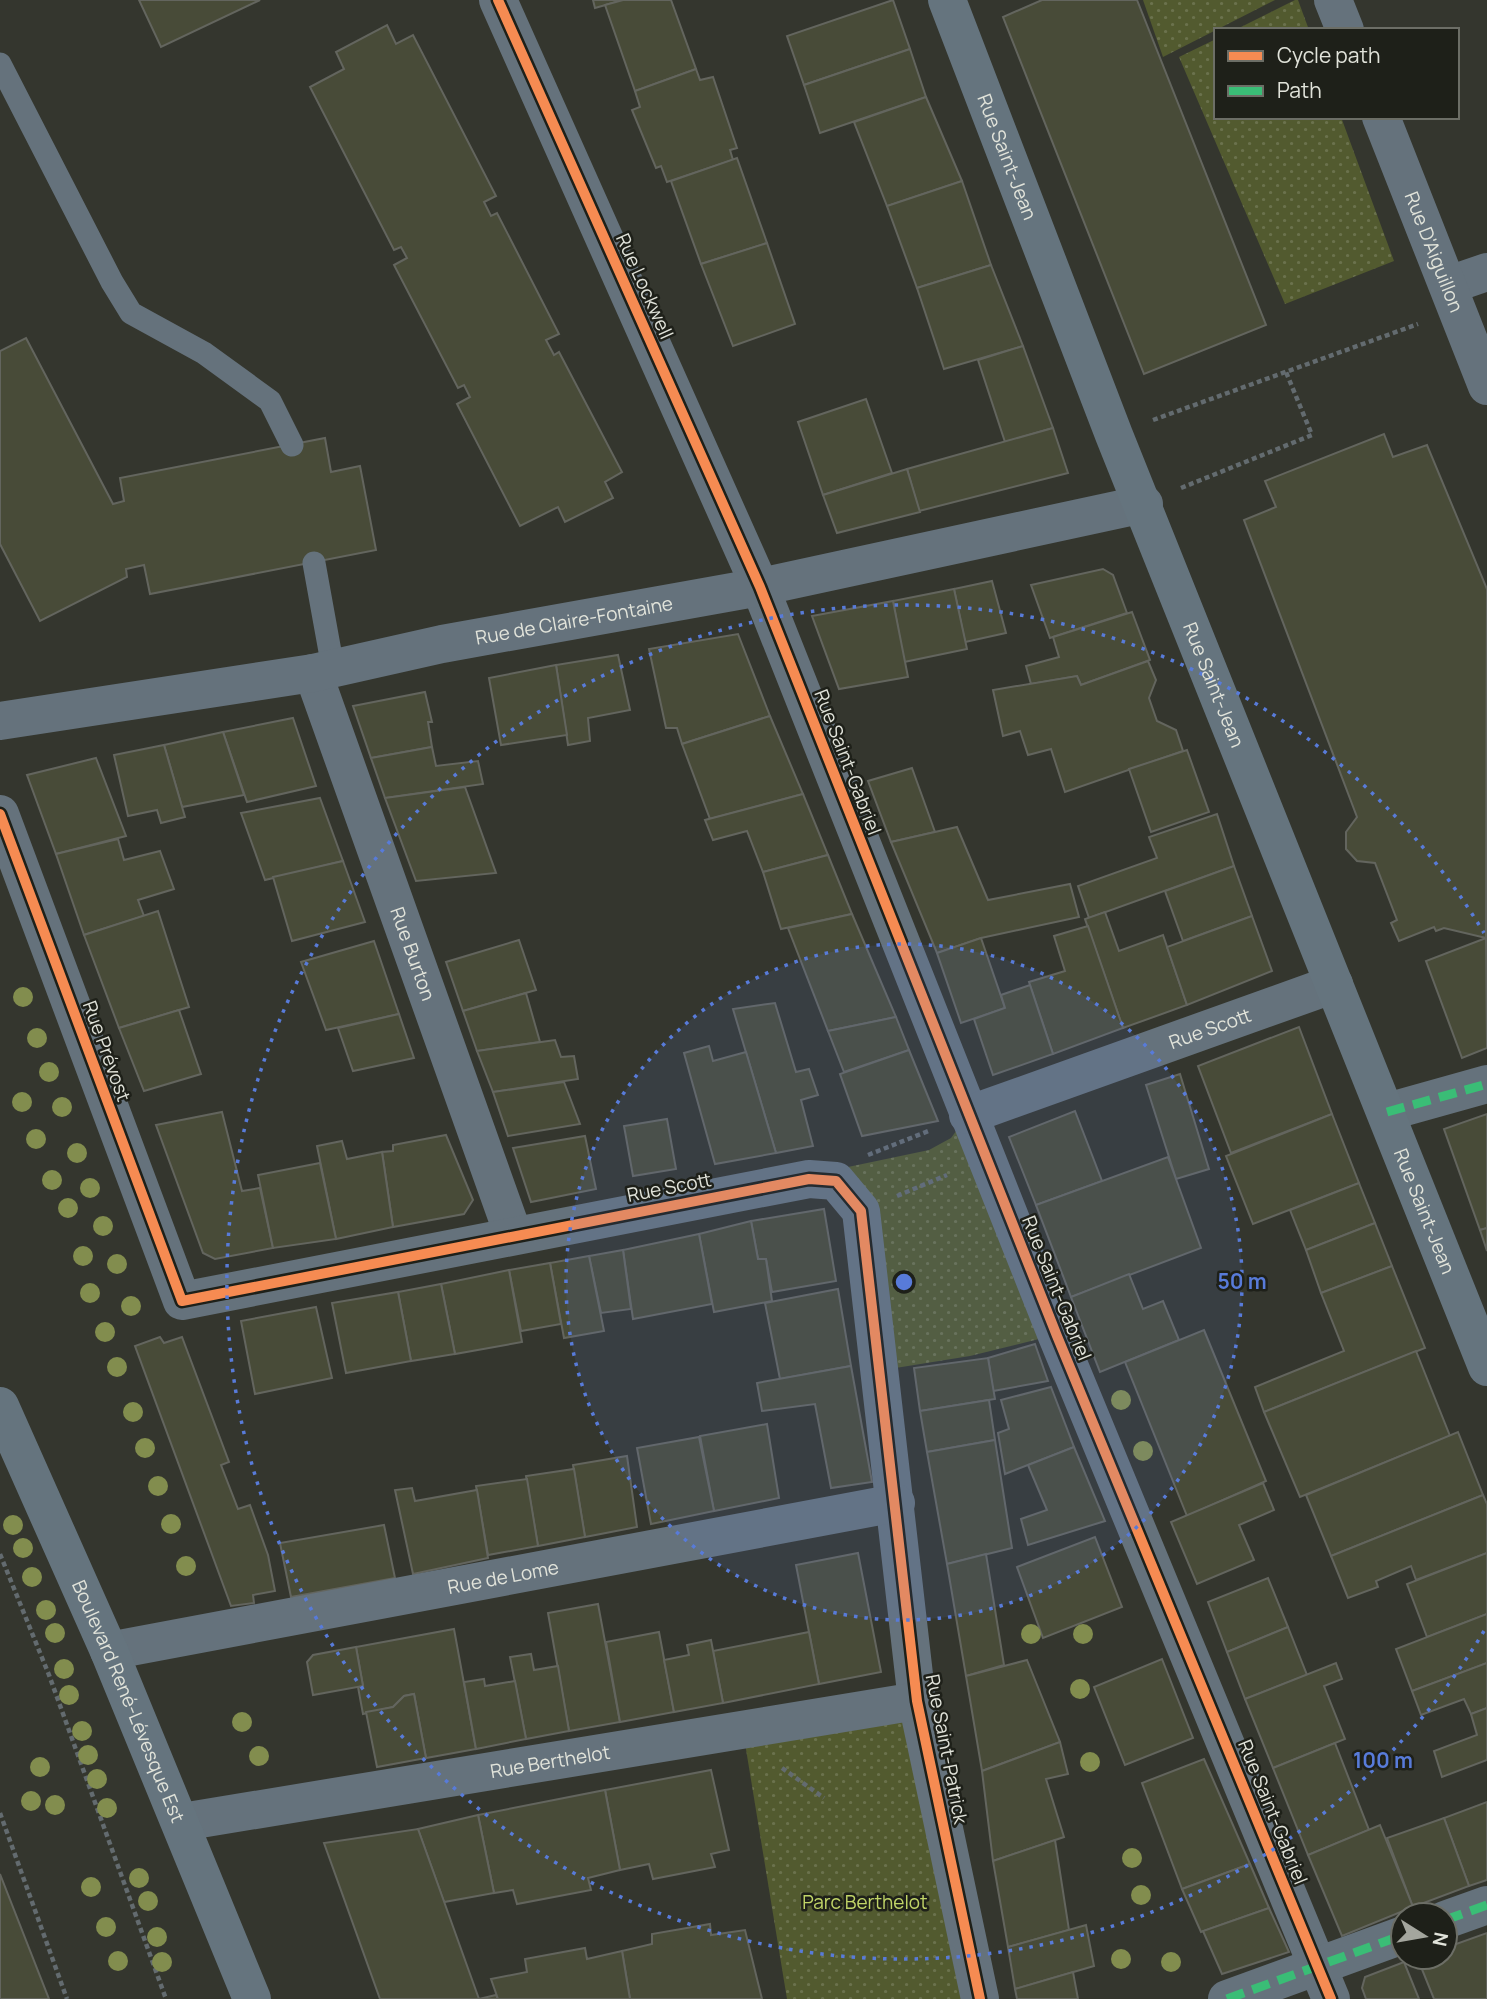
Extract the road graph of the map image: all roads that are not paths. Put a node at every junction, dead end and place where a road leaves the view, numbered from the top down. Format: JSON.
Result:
{"nodes":[{"id":1,"x":498,"y":0,"type":"edge"},
{"id":2,"x":947,"y":0,"type":"edge"},
{"id":3,"x":1334,"y":0,"type":"edge"},
{"id":4,"x":1344,"y":28,"type":"edge"},
{"id":5,"x":0,"y":64,"type":"edge"},
{"id":6,"x":1382,"y":119,"type":"edge"},
{"id":7,"x":1487,"y":272,"type":"edge"},
{"id":8,"x":1449,"y":285,"type":"junction"},
{"id":9,"x":1487,"y":386,"type":"edge"},
{"id":10,"x":292,"y":445,"type":"dead end"},
{"id":11,"x":1159,"y":498,"type":"junction"},
{"id":12,"x":314,"y":562,"type":"dead end"},
{"id":13,"x":760,"y":587,"type":"junction"},
{"id":14,"x":323,"y":670,"type":"junction"},
{"id":15,"x":0,"y":721,"type":"edge"},
{"id":16,"x":0,"y":814,"type":"edge"},
{"id":17,"x":1334,"y":984,"type":"junction"},
{"id":18,"x":1487,"y":1084,"type":"edge"},
{"id":19,"x":1387,"y":1112,"type":"junction"},
{"id":20,"x":968,"y":1115,"type":"junction"},
{"id":21,"x":513,"y":1234,"type":"junction"},
{"id":22,"x":182,"y":1301,"type":"joint"},
{"id":23,"x":1487,"y":1367,"type":"edge"},
{"id":24,"x":0,"y":1406,"type":"edge"},
{"id":25,"x":896,"y":1503,"type":"junction"},
{"id":26,"x":109,"y":1651,"type":"junction"},
{"id":27,"x":917,"y":1701,"type":"junction"},
{"id":28,"x":182,"y":1822,"type":"junction"},
{"id":29,"x":1487,"y":1905,"type":"edge"},
{"id":30,"x":1459,"y":1915,"type":"edge"},
{"id":31,"x":1389,"y":1944,"type":"edge"},
{"id":32,"x":1325,"y":1983,"type":"edge"},
{"id":33,"x":252,"y":1999,"type":"edge"},
{"id":34,"x":980,"y":1999,"type":"edge"},
{"id":35,"x":1227,"y":1999,"type":"edge"}],
"edges":[{"from":1,"to":13,"type":"street","name":"Rue Lockwell"},
{"from":2,"to":11,"type":"main road","name":"Rue Saint-Jean"},
{"from":3,"to":4,"type":"street"},
{"from":5,"to":10,"type":"lane"},
{"from":6,"to":8,"type":"street","name":"Rue D'Aiguillon"},
{"from":7,"to":8,"type":"street"},
{"from":8,"to":9,"type":"street","name":"Rue D'Aiguillon"},
{"from":11,"to":13,"type":"street","name":"Rue de Claire-Fontaine"},
{"from":11,"to":17,"type":"main road","name":"Rue Saint-Jean"},
{"from":12,"to":14,"type":"lane"},
{"from":13,"to":14,"type":"street","name":"Rue de Claire-Fontaine"},
{"from":13,"to":20,"type":"street","name":"Rue Saint-Gabriel"},
{"from":14,"to":15,"type":"street","name":"Rue de Claire-Fontaine"},
{"from":14,"to":21,"type":"street","name":"Rue Burton"},
{"from":16,"to":22,"type":"street","name":"Rue Prévost"},
{"from":17,"to":19,"type":"main road","name":"Rue Saint-Jean"},
{"from":17,"to":20,"type":"street","name":"Rue Scott"},
{"from":18,"to":19,"type":"street"},
{"from":19,"to":23,"type":"main road","name":"Rue Saint-Jean"},
{"from":20,"to":32,"type":"street","name":"Rue Saint-Gabriel"},
{"from":21,"to":22,"type":"street","name":"Rue Scott"},
{"from":21,"to":25,"type":"street","name":"Rue Scott"},
{"from":24,"to":26,"type":"main road","name":"Boulevard René-Lévesque Est"},
{"from":25,"to":26,"type":"street","name":"Rue de Lome"},
{"from":25,"to":27,"type":"street","name":"Rue Saint-Patrick"},
{"from":26,"to":28,"type":"main road","name":"Boulevard René-Lévesque Est"},
{"from":27,"to":28,"type":"street","name":"Rue Berthelot"},
{"from":27,"to":34,"type":"street","name":"Rue Saint-Patrick"},
{"from":28,"to":33,"type":"main road","name":"Boulevard René-Lévesque Est"},
{"from":29,"to":30,"type":"street"},
{"from":31,"to":32,"type":"street"},
{"from":32,"to":35,"type":"street"}]}
